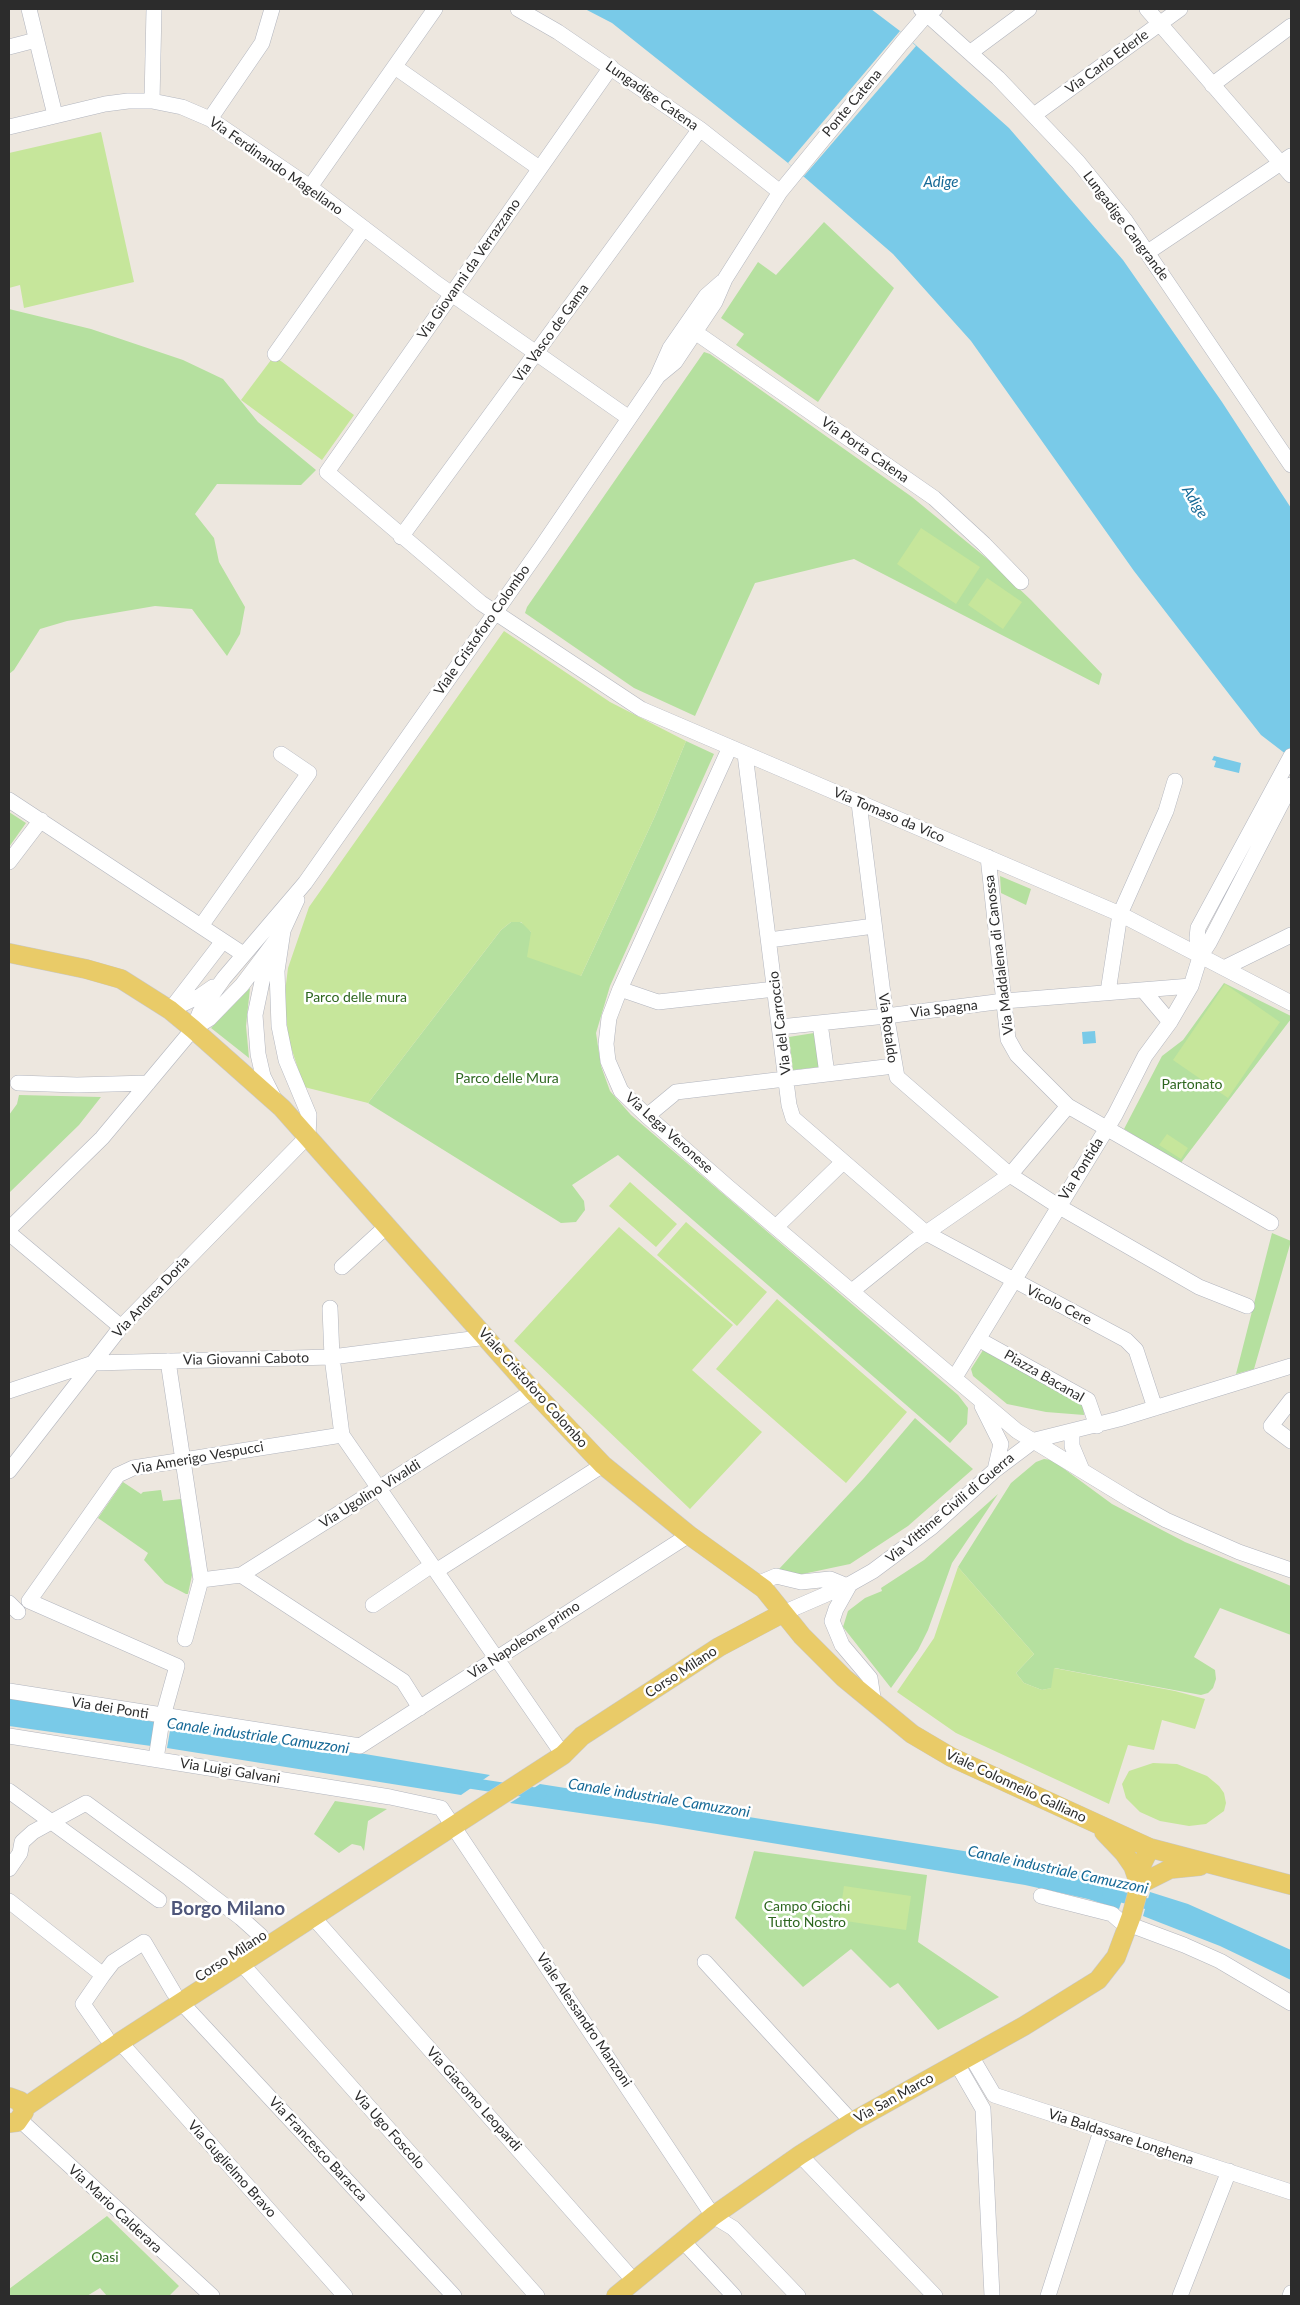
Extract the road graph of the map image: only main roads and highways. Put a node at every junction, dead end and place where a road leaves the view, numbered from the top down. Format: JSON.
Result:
{"nodes":[{"id":1,"x":9,"y":954,"type":"edge"},
{"id":2,"x":783,"y":1613,"type":"junction"},
{"id":3,"x":582,"y":1736,"type":"junction"},
{"id":4,"x":520,"y":1776,"type":"junction"},
{"id":5,"x":450,"y":1821,"type":"junction"},
{"id":6,"x":1099,"y":1826,"type":"junction"},
{"id":7,"x":1150,"y":1848,"type":"junction"},
{"id":8,"x":1216,"y":1865,"type":"junction"},
{"id":9,"x":1291,"y":1884,"type":"edge"},
{"id":10,"x":1140,"y":1885,"type":"junction"},
{"id":11,"x":178,"y":1997,"type":"junction"},
{"id":12,"x":16,"y":2109,"type":"edge"},
{"id":13,"x":616,"y":2296,"type":"edge"}],
"edges":[{"from":1,"to":2,"type":"main road","name":"Viale Cristoforo Colombo"},
{"from":2,"to":3,"type":"main road","name":"Corso Milano"},
{"from":2,"to":6,"type":"main road","name":"Viale Colonnello Galliano"},
{"from":3,"to":4,"type":"main road","name":"Corso Milano"},
{"from":3,"to":4,"type":"main road","name":"Corso Milano"},
{"from":4,"to":5,"type":"main road","name":"Corso Milano"},
{"from":5,"to":11,"type":"main road","name":"Corso Milano"},
{"from":5,"to":11,"type":"main road","name":"Corso Milano"},
{"from":6,"to":7,"type":"main road","name":"Viale Colonnello Galliano"},
{"from":6,"to":10,"type":"main road"},
{"from":7,"to":8,"type":"main road","name":"Viale Colonnello Galliano"},
{"from":7,"to":10,"type":"main road","name":"Via San Marco"},
{"from":8,"to":9,"type":"main road","name":"Viale Colonnello Galliano"},
{"from":8,"to":10,"type":"main road"},
{"from":10,"to":13,"type":"main road","name":"Via San Marco"},
{"from":11,"to":12,"type":"main road","name":"Corso Milano"}]}
